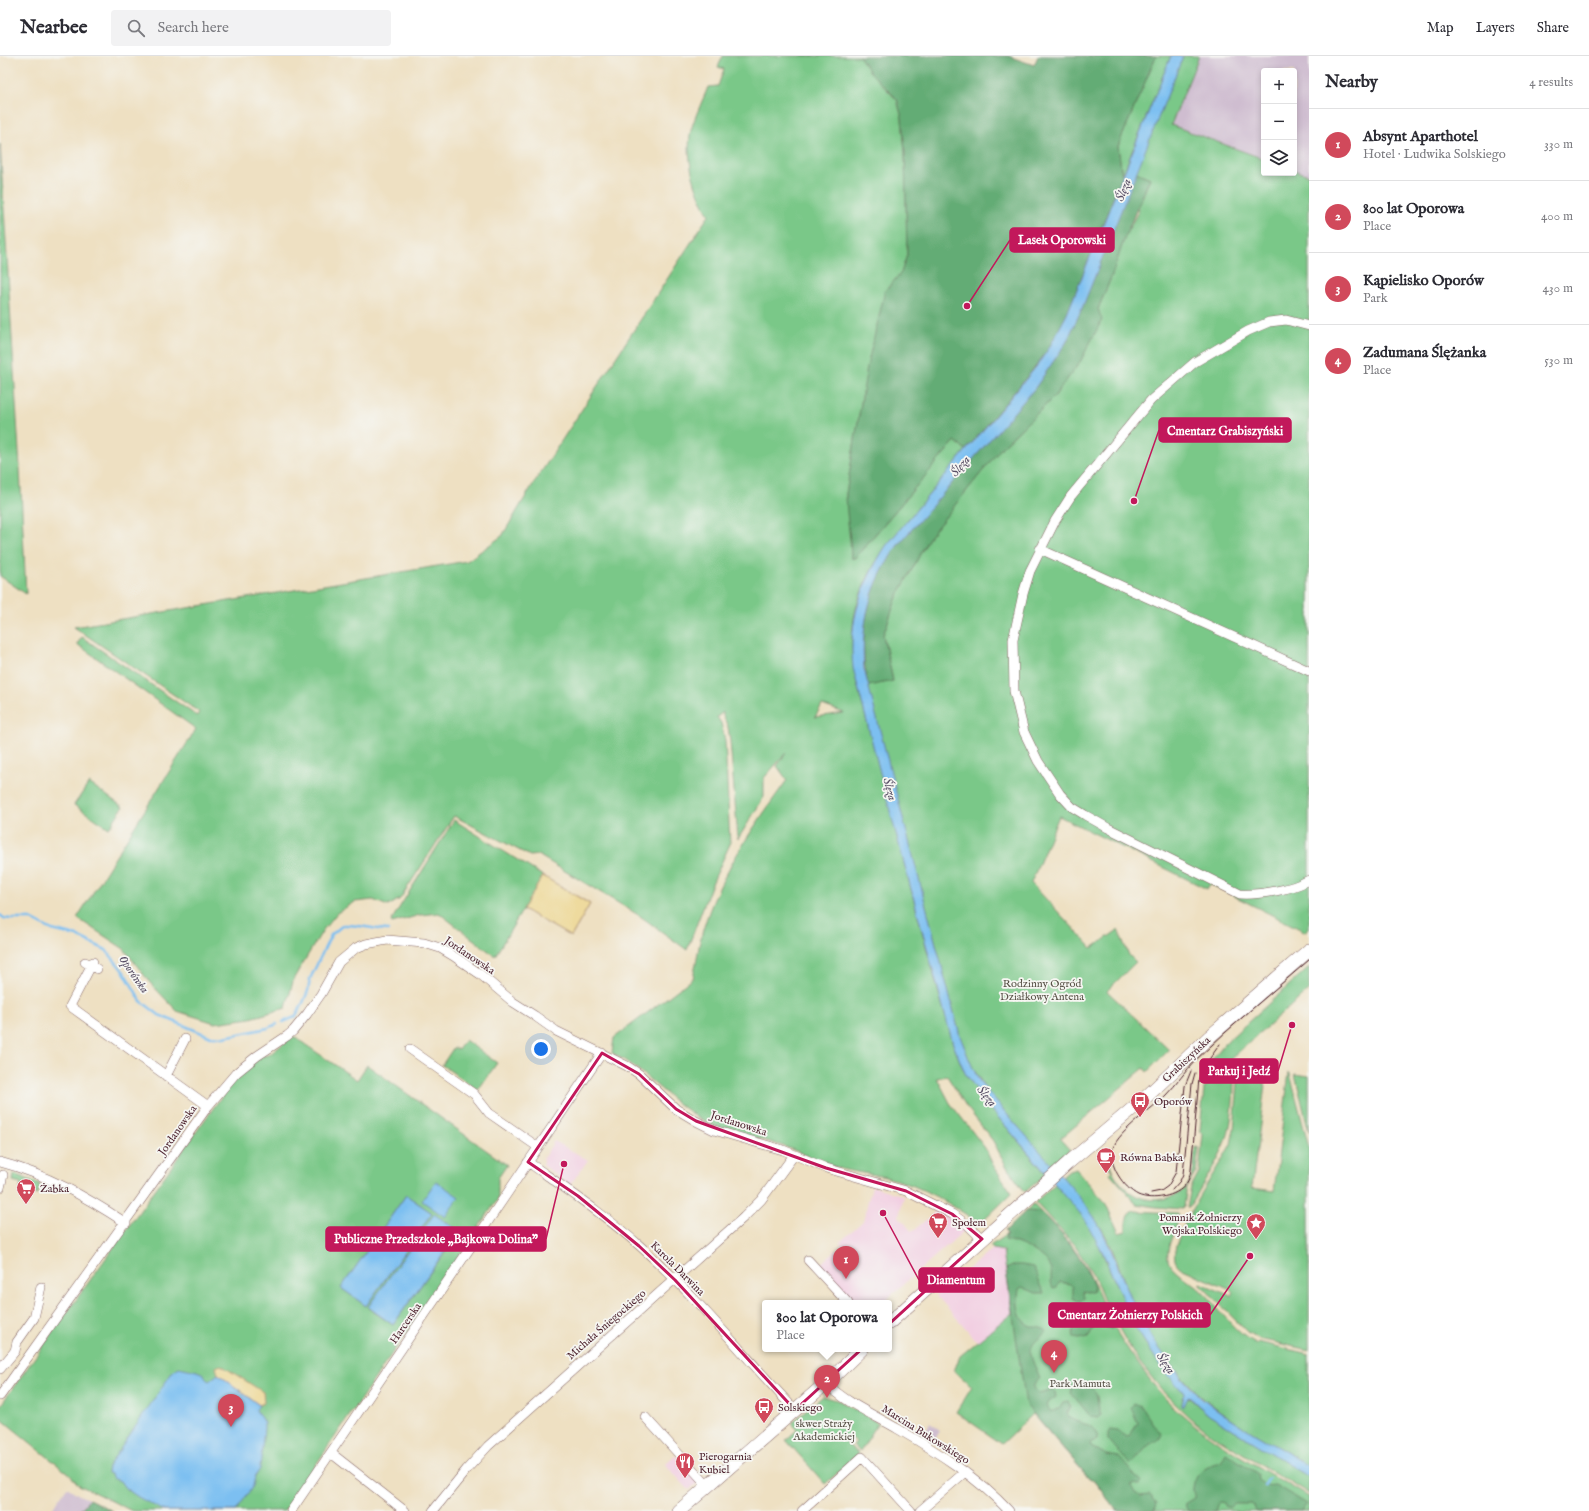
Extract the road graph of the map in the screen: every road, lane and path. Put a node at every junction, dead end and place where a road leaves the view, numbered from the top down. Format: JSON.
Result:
{"nodes":[{"id":1,"x":1309,"y":326,"type":"edge"},
{"id":2,"x":1040,"y":550,"type":"junction"},
{"id":3,"x":1309,"y":671,"type":"edge"},
{"id":4,"x":1309,"y":880,"type":"edge"},
{"id":5,"x":1309,"y":950,"type":"edge"},
{"id":6,"x":91,"y":965,"type":"dead end"},
{"id":7,"x":186,"y":1039,"type":"dead end"},
{"id":8,"x":410,"y":1049,"type":"dead end"},
{"id":9,"x":602,"y":1053,"type":"junction"},
{"id":10,"x":166,"y":1076,"type":"junction"},
{"id":11,"x":208,"y":1106,"type":"junction"},
{"id":12,"x":538,"y":1147,"type":"junction"},
{"id":13,"x":794,"y":1155,"type":"junction"},
{"id":14,"x":0,"y":1162,"type":"edge"},
{"id":15,"x":528,"y":1162,"type":"junction"},
{"id":16,"x":3,"y":1174,"type":"dead end"},
{"id":17,"x":0,"y":1188,"type":"edge"},
{"id":18,"x":126,"y":1223,"type":"junction"},
{"id":19,"x":982,"y":1239,"type":"junction"},
{"id":20,"x":808,"y":1260,"type":"dead end"},
{"id":21,"x":675,"y":1280,"type":"junction"},
{"id":22,"x":41,"y":1287,"type":"dead end"},
{"id":23,"x":845,"y":1300,"type":"edge"},
{"id":24,"x":892,"y":1321,"type":"edge"},
{"id":25,"x":859,"y":1352,"type":"edge"},
{"id":26,"x":0,"y":1369,"type":"edge"},
{"id":27,"x":826,"y":1383,"type":"junction"},
{"id":28,"x":0,"y":1396,"type":"edge"},
{"id":29,"x":795,"y":1410,"type":"junction"},
{"id":30,"x":645,"y":1417,"type":"dead end"},
{"id":31,"x":331,"y":1453,"type":"junction"},
{"id":32,"x":965,"y":1472,"type":"junction"},
{"id":33,"x":708,"y":1486,"type":"junction"},
{"id":34,"x":291,"y":1511,"type":"edge"},
{"id":35,"x":405,"y":1511,"type":"edge"},
{"id":36,"x":433,"y":1511,"type":"edge"},
{"id":37,"x":679,"y":1511,"type":"edge"},
{"id":38,"x":802,"y":1511,"type":"edge"},
{"id":39,"x":911,"y":1511,"type":"edge"},
{"id":40,"x":920,"y":1511,"type":"edge"},
{"id":41,"x":1009,"y":1511,"type":"edge"}],
"edges":[{"from":1,"to":2,"type":"street"},
{"from":2,"to":3,"type":"street"},
{"from":2,"to":4,"type":"street"},
{"from":5,"to":19,"type":"main road","name":"Grabiszyńska"},
{"from":6,"to":10,"type":"street"},
{"from":7,"to":10,"type":"street"},
{"from":8,"to":12,"type":"street"},
{"from":9,"to":11,"type":"street","name":"Jordanowska"},
{"from":9,"to":12,"type":"street","name":"Harcerska"},
{"from":9,"to":13,"type":"street","name":"Jordanowska"},
{"from":10,"to":11,"type":"street"},
{"from":11,"to":18,"type":"street","name":"Jordanowska"},
{"from":12,"to":15,"type":"street","name":"Harcerska"},
{"from":13,"to":19,"type":"street","name":"Jordanowska"},
{"from":13,"to":21,"type":"street","name":"Michała Śniegockiego"},
{"from":14,"to":18,"type":"street"},
{"from":15,"to":21,"type":"street","name":"Karola Darwina"},
{"from":15,"to":31,"type":"street","name":"Harcerska"},
{"from":16,"to":17,"type":"street"},
{"from":18,"to":28,"type":"street","name":"Jordanowska"},
{"from":19,"to":24,"type":"main road","name":"Grabiszyńska"},
{"from":20,"to":23,"type":"street"},
{"from":21,"to":29,"type":"street","name":"Karola Darwina"},
{"from":21,"to":36,"type":"street","name":"Michała Śniegockiego"},
{"from":22,"to":26,"type":"street"},
{"from":25,"to":27,"type":"main road"},
{"from":27,"to":29,"type":"main road"},
{"from":27,"to":32,"type":"street","name":"Marcina Bukowskiego"},
{"from":29,"to":33,"type":"main road"},
{"from":30,"to":33,"type":"street"},
{"from":31,"to":34,"type":"street","name":"Harcerska"},
{"from":31,"to":35,"type":"street"},
{"from":32,"to":40,"type":"street"},
{"from":32,"to":41,"type":"street","name":"Marcina Bukowskiego"},
{"from":33,"to":37,"type":"main road"},
{"from":38,"to":39,"type":"street"}]}
